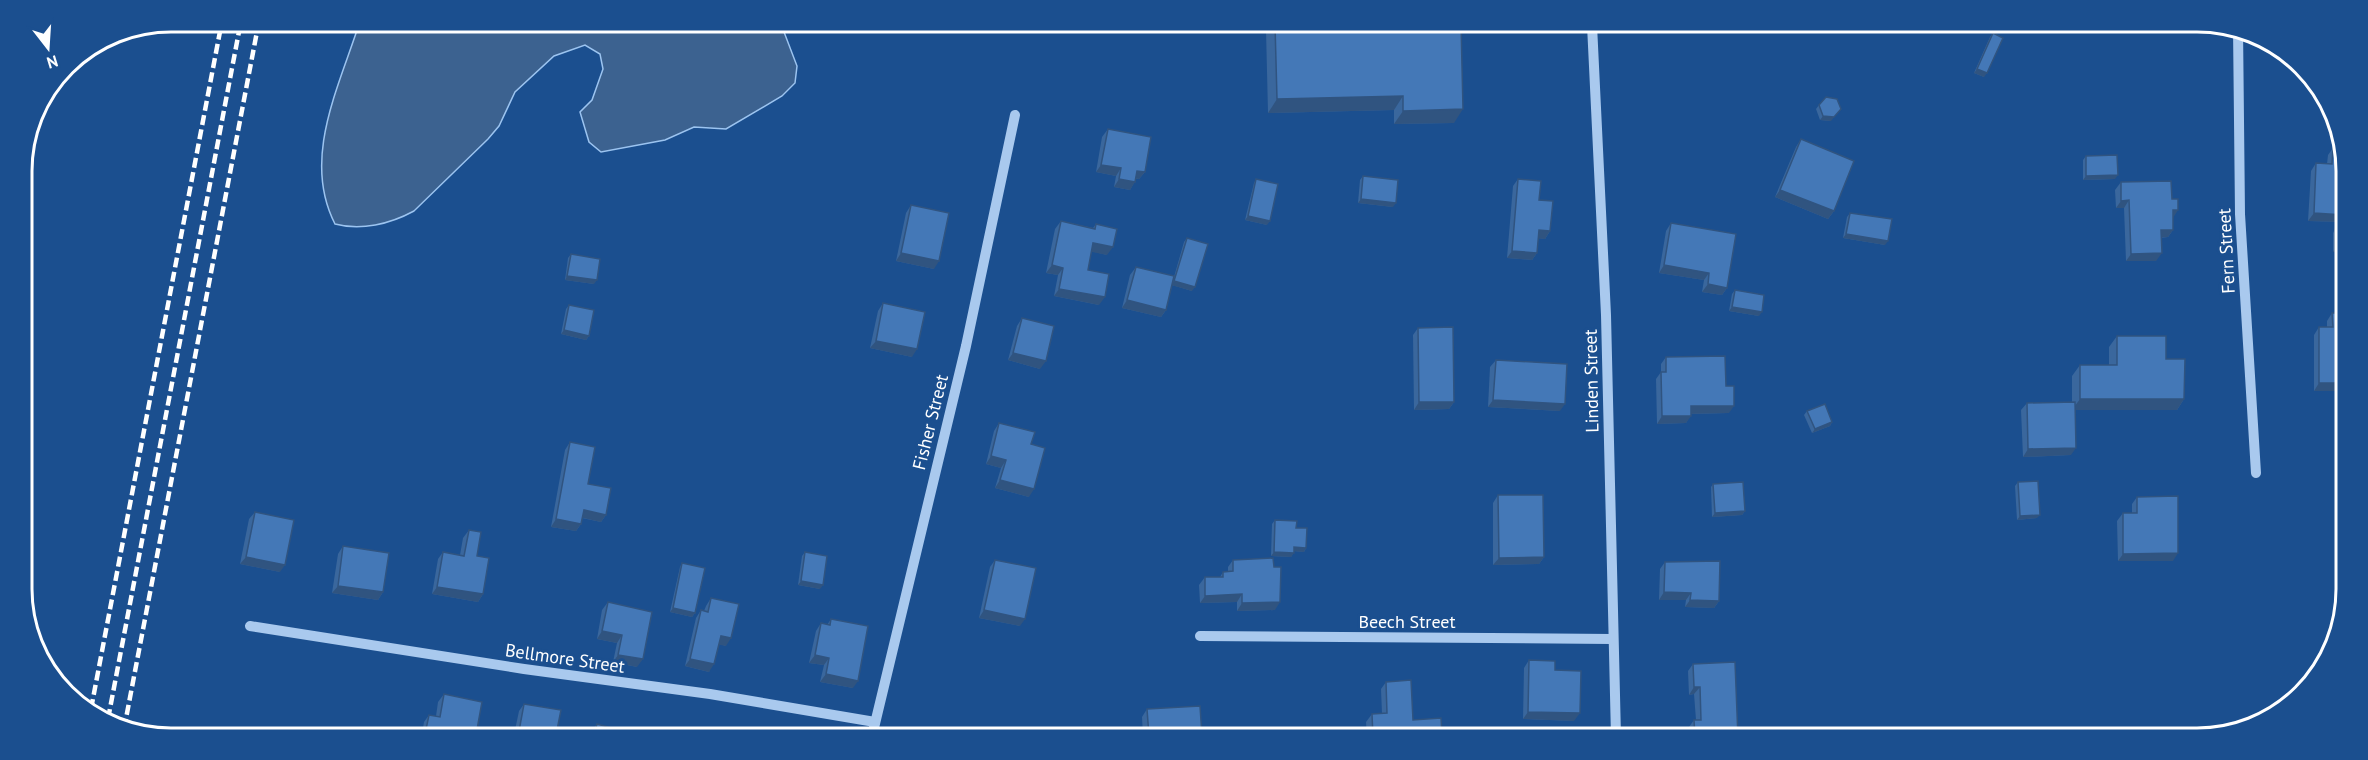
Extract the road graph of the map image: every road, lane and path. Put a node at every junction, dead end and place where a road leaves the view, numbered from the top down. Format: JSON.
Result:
{"nodes":[{"id":1,"x":1592,"y":32,"type":"edge"},
{"id":2,"x":2238,"y":38,"type":"edge"},
{"id":3,"x":1016,"y":115,"type":"dead end"},
{"id":4,"x":2256,"y":473,"type":"dead end"},
{"id":5,"x":250,"y":626,"type":"dead end"},
{"id":6,"x":1200,"y":636,"type":"dead end"},
{"id":7,"x":1612,"y":639,"type":"junction"},
{"id":8,"x":875,"y":722,"type":"junction"},
{"id":9,"x":874,"y":728,"type":"edge"},
{"id":10,"x":1616,"y":728,"type":"edge"}],
"edges":[{"from":1,"to":7,"type":"street","name":"Linden Street"},
{"from":2,"to":4,"type":"street","name":"Fern Street"},
{"from":3,"to":8,"type":"street","name":"Fisher Street"},
{"from":5,"to":8,"type":"street","name":"Bellmore Street"},
{"from":6,"to":7,"type":"street","name":"Beech Street"},
{"from":7,"to":10,"type":"street","name":"Linden Street"},
{"from":8,"to":9,"type":"street","name":"Fisher Street"}]}
